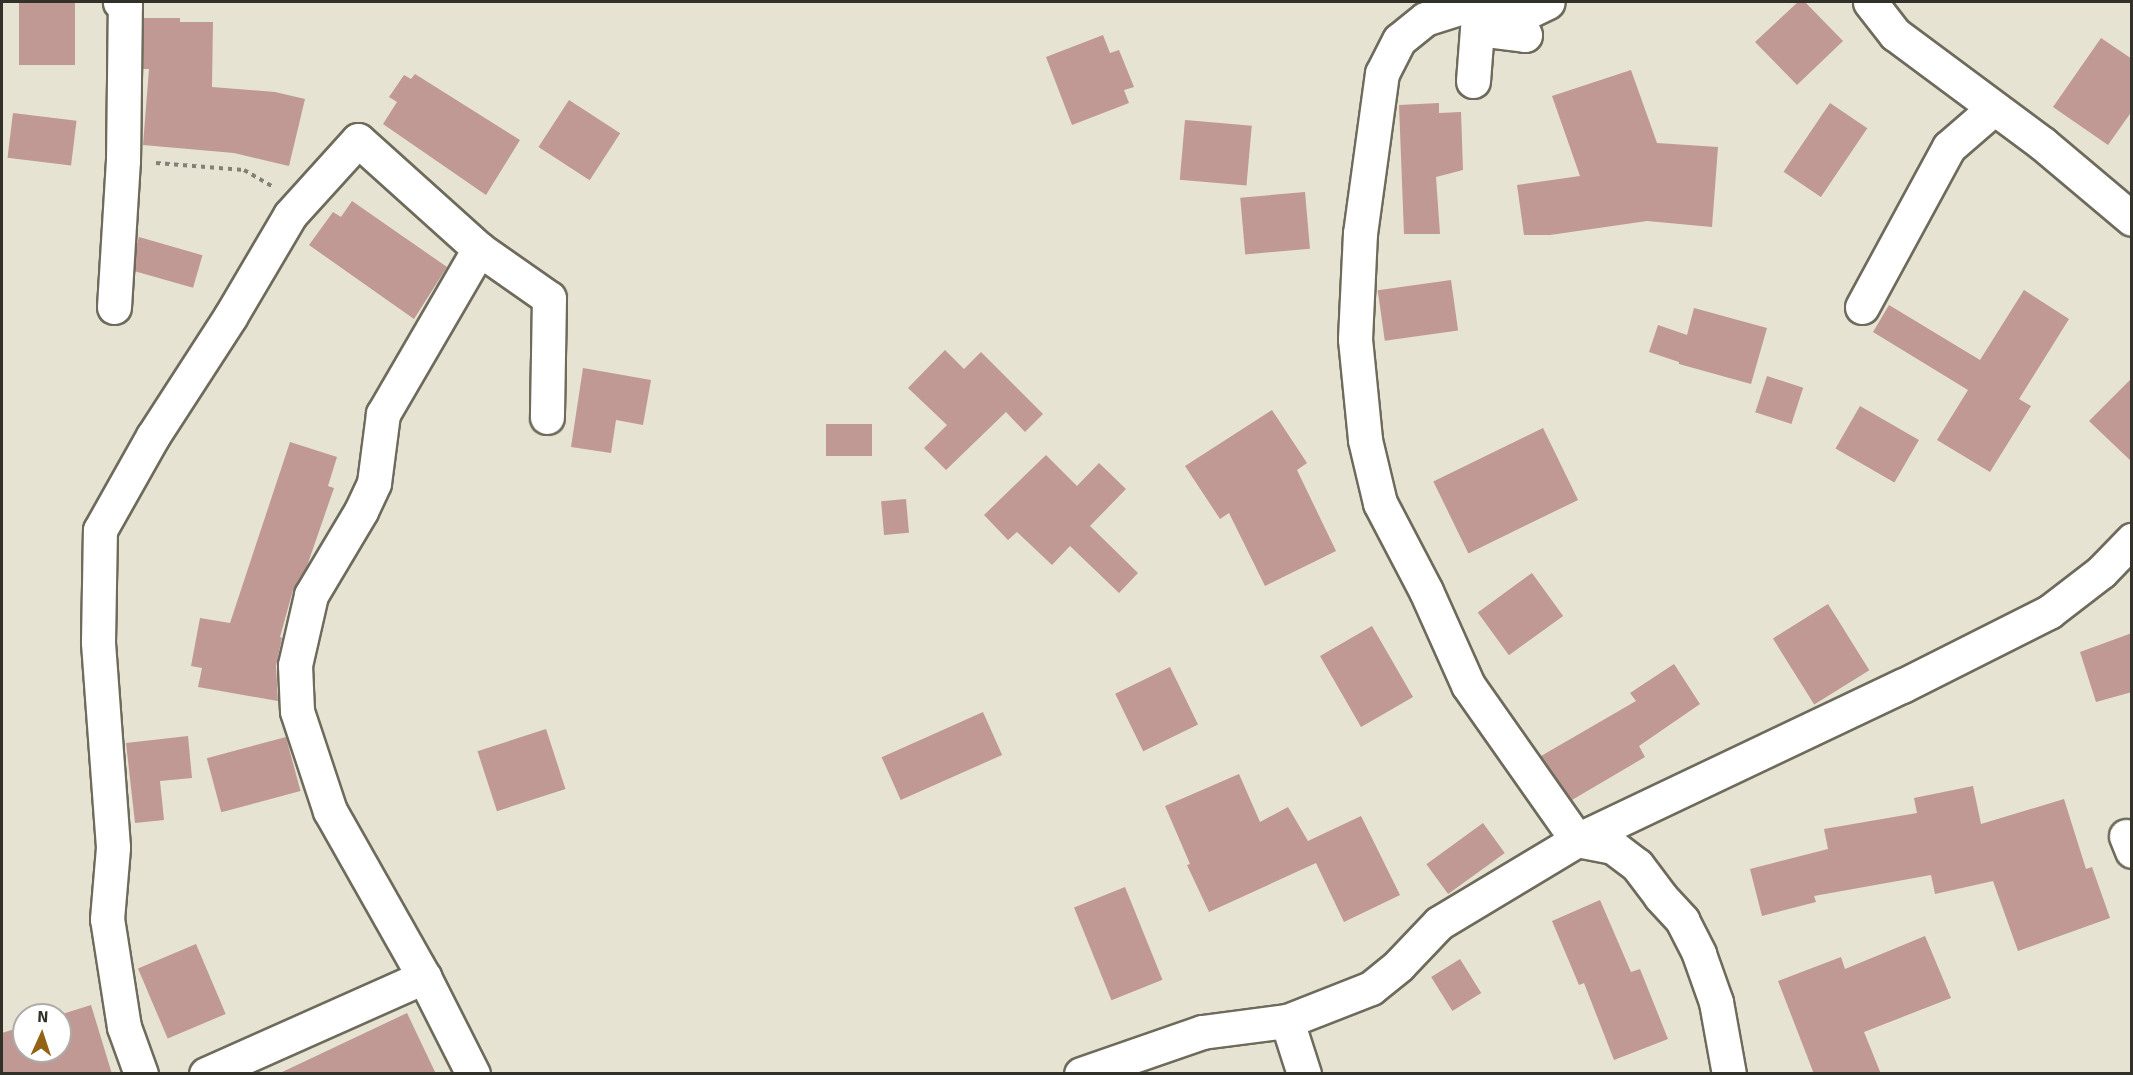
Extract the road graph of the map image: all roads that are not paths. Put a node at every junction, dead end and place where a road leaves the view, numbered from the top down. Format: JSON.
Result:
{"nodes":[{"id":1,"x":120,"y":2,"type":"edge"},
{"id":2,"x":1548,"y":2,"type":"edge"},
{"id":3,"x":1870,"y":2,"type":"edge"},
{"id":4,"x":1517,"y":17,"type":"junction"},
{"id":5,"x":1473,"y":81,"type":"dead end"},
{"id":6,"x":1993,"y":109,"type":"junction"},
{"id":7,"x":2132,"y":219,"type":"edge"},
{"id":8,"x":479,"y":249,"type":"junction"},
{"id":9,"x":114,"y":307,"type":"dead end"},
{"id":10,"x":1862,"y":307,"type":"dead end"},
{"id":11,"x":547,"y":417,"type":"dead end"},
{"id":12,"x":2132,"y":540,"type":"edge"},
{"id":13,"x":1577,"y":840,"type":"junction"},
{"id":14,"x":424,"y":978,"type":"junction"},
{"id":15,"x":1287,"y":1021,"type":"junction"},
{"id":16,"x":141,"y":1074,"type":"edge"},
{"id":17,"x":206,"y":1074,"type":"edge"},
{"id":18,"x":473,"y":1074,"type":"edge"},
{"id":19,"x":1081,"y":1074,"type":"edge"},
{"id":20,"x":1304,"y":1074,"type":"edge"},
{"id":21,"x":1729,"y":1074,"type":"edge"}],
"edges":[{"from":1,"to":9,"type":"street"},
{"from":2,"to":4,"type":"street"},
{"from":3,"to":6,"type":"street"},
{"from":4,"to":5,"type":"street"},
{"from":4,"to":13,"type":"street"},
{"from":6,"to":7,"type":"street"},
{"from":6,"to":10,"type":"street"},
{"from":8,"to":11,"type":"street"},
{"from":8,"to":14,"type":"street"},
{"from":8,"to":16,"type":"street"},
{"from":12,"to":13,"type":"street"},
{"from":13,"to":15,"type":"street"},
{"from":13,"to":21,"type":"street"},
{"from":14,"to":17,"type":"street"},
{"from":14,"to":18,"type":"street"},
{"from":15,"to":19,"type":"street"},
{"from":15,"to":20,"type":"street"}]}
